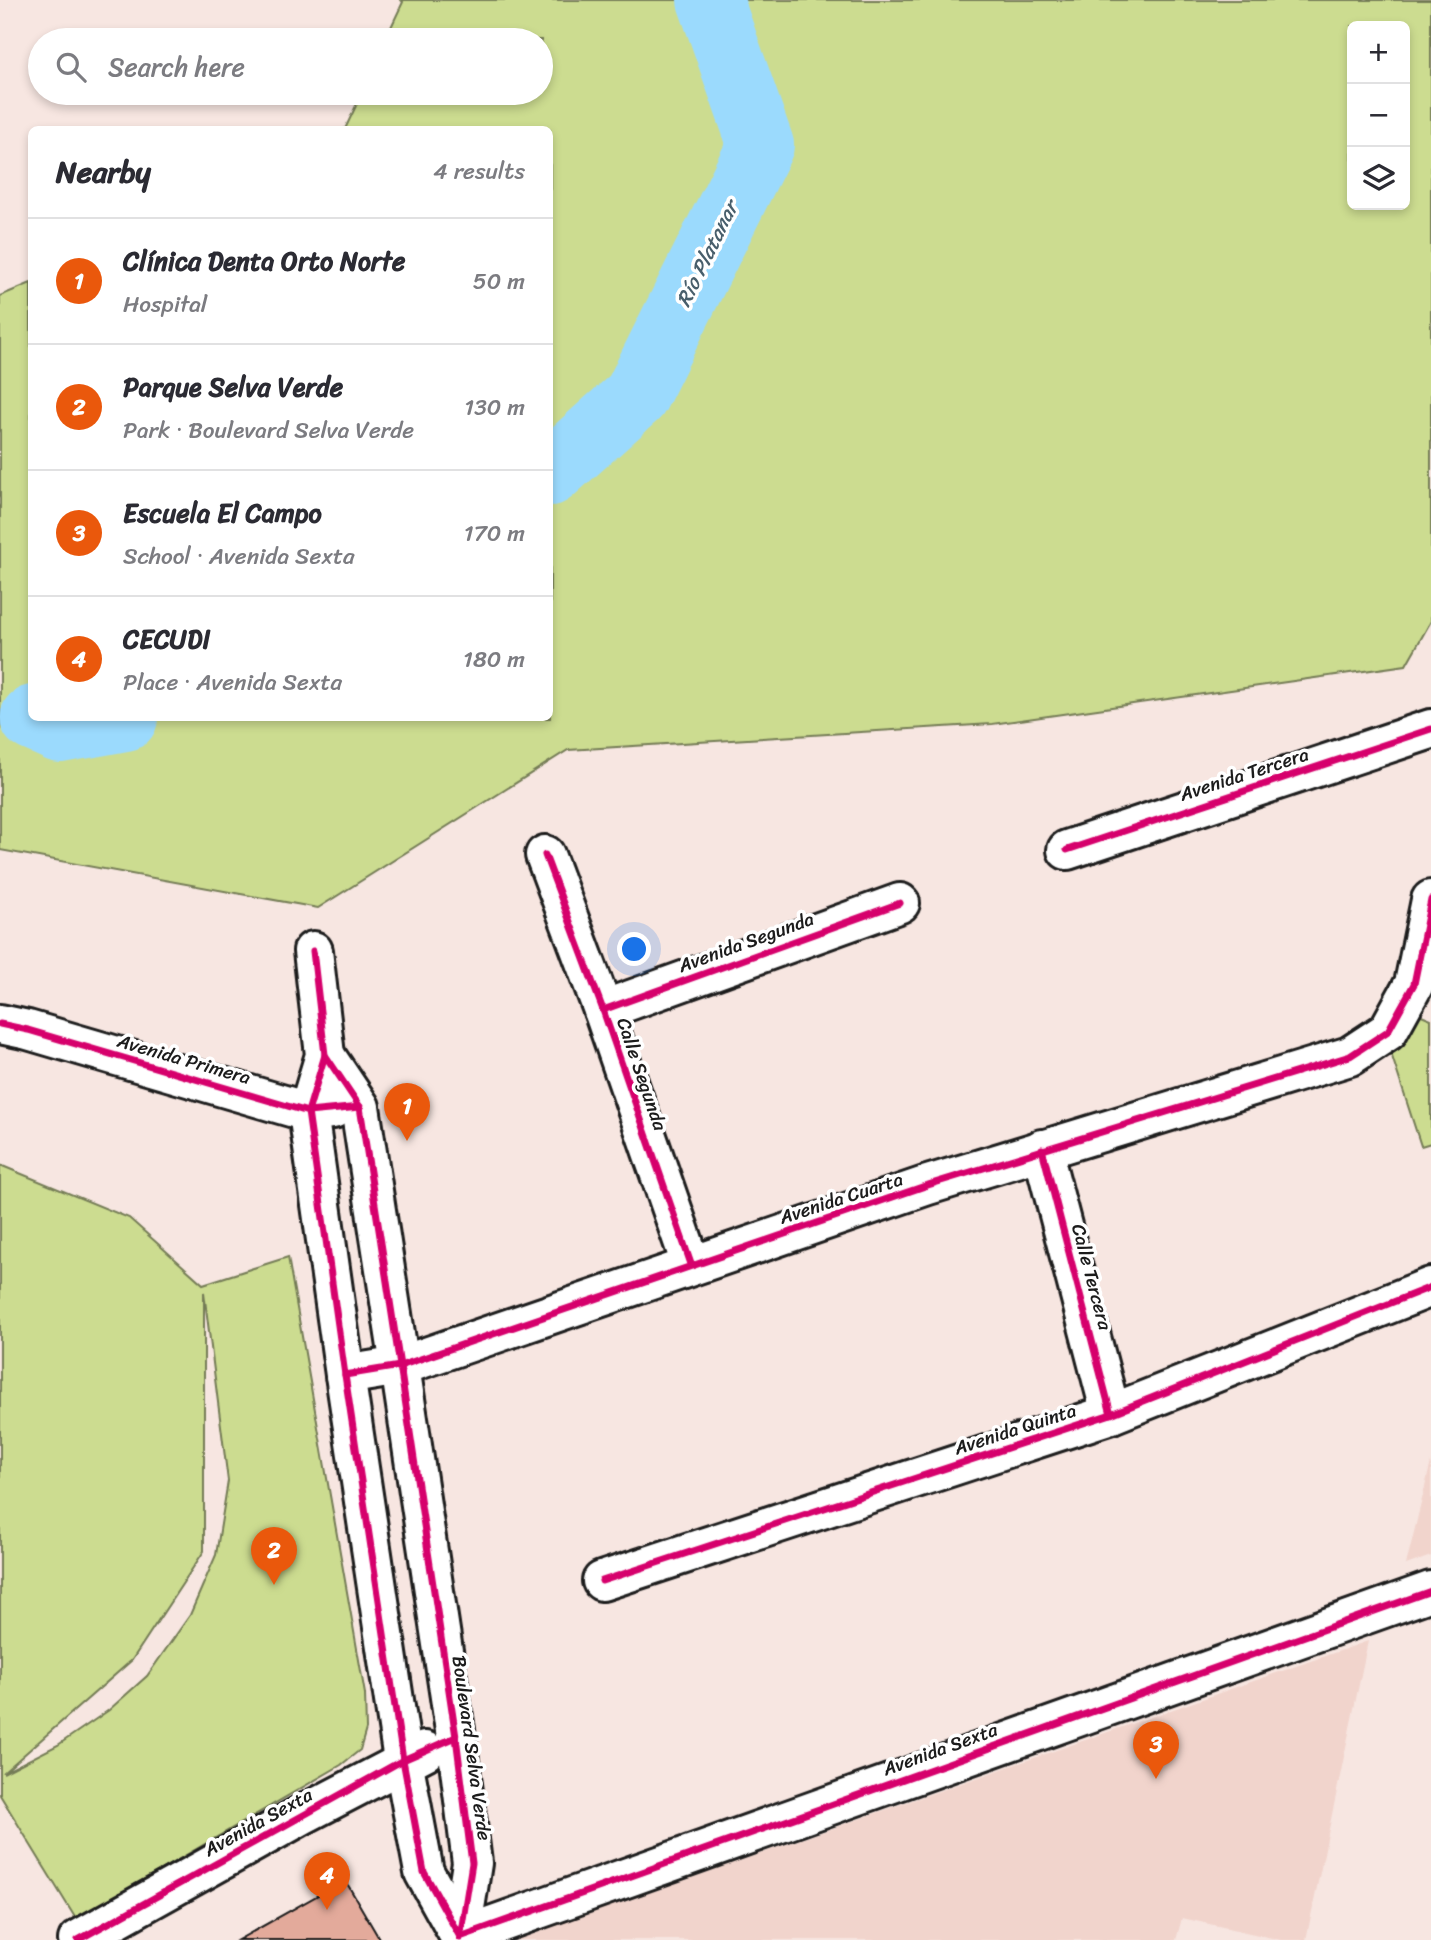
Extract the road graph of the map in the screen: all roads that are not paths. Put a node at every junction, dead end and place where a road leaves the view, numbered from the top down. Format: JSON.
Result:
{"nodes":[{"id":1,"x":1431,"y":729,"type":"edge"},
{"id":2,"x":1068,"y":850,"type":"dead end"},
{"id":3,"x":545,"y":855,"type":"dead end"},
{"id":4,"x":1431,"y":900,"type":"edge"},
{"id":5,"x":900,"y":903,"type":"dead end"},
{"id":6,"x":313,"y":951,"type":"dead end"},
{"id":7,"x":603,"y":1010,"type":"junction"},
{"id":8,"x":0,"y":1024,"type":"edge"},
{"id":9,"x":325,"y":1055,"type":"junction"},
{"id":10,"x":360,"y":1107,"type":"junction"},
{"id":11,"x":308,"y":1112,"type":"junction"},
{"id":12,"x":1042,"y":1149,"type":"junction"},
{"id":13,"x":691,"y":1264,"type":"junction"},
{"id":14,"x":1431,"y":1287,"type":"edge"},
{"id":15,"x":400,"y":1366,"type":"junction"},
{"id":16,"x":345,"y":1375,"type":"junction"},
{"id":17,"x":1111,"y":1414,"type":"junction"},
{"id":18,"x":602,"y":1581,"type":"dead end"},
{"id":19,"x":1431,"y":1591,"type":"edge"},
{"id":20,"x":456,"y":1737,"type":"junction"},
{"id":21,"x":403,"y":1760,"type":"junction"},
{"id":22,"x":460,"y":1938,"type":"edge"},
{"id":23,"x":78,"y":1940,"type":"edge"}],
"edges":[{"from":1,"to":2,"type":"street","name":"Avenida Tercera"},
{"from":3,"to":7,"type":"street","name":"Calle Segunda"},
{"from":4,"to":12,"type":"street","name":"Avenida Cuarta"},
{"from":5,"to":7,"type":"street","name":"Avenida Segunda"},
{"from":6,"to":9,"type":"street","name":"Boulevard Selva Verde"},
{"from":7,"to":13,"type":"street","name":"Calle Segunda"},
{"from":8,"to":11,"type":"street","name":"Avenida Primera"},
{"from":9,"to":10,"type":"street","name":"Boulevard Selva Verde"},
{"from":9,"to":11,"type":"street","name":"Boulevard Selva Verde"},
{"from":10,"to":11,"type":"street","name":"Avenida Primera"},
{"from":10,"to":15,"type":"street","name":"Boulevard Selva Verde"},
{"from":11,"to":16,"type":"street","name":"Boulevard Selva Verde"},
{"from":12,"to":13,"type":"street","name":"Avenida Cuarta"},
{"from":12,"to":17,"type":"street","name":"Calle Tercera"},
{"from":13,"to":15,"type":"street","name":"Avenida Cuarta"},
{"from":14,"to":17,"type":"street","name":"Avenida Quinta"},
{"from":15,"to":16,"type":"street","name":"Avenida Cuarta"},
{"from":15,"to":20,"type":"street","name":"Boulevard Selva Verde"},
{"from":16,"to":21,"type":"street","name":"Boulevard Selva Verde"},
{"from":17,"to":18,"type":"street","name":"Avenida Quinta"},
{"from":19,"to":22,"type":"street","name":"Avenida Sexta"},
{"from":20,"to":21,"type":"street","name":"Avenida Sexta"},
{"from":20,"to":22,"type":"street","name":"Boulevard Selva Verde"},
{"from":21,"to":22,"type":"street","name":"Boulevard Selva Verde"},
{"from":21,"to":23,"type":"street","name":"Avenida Sexta"}]}
